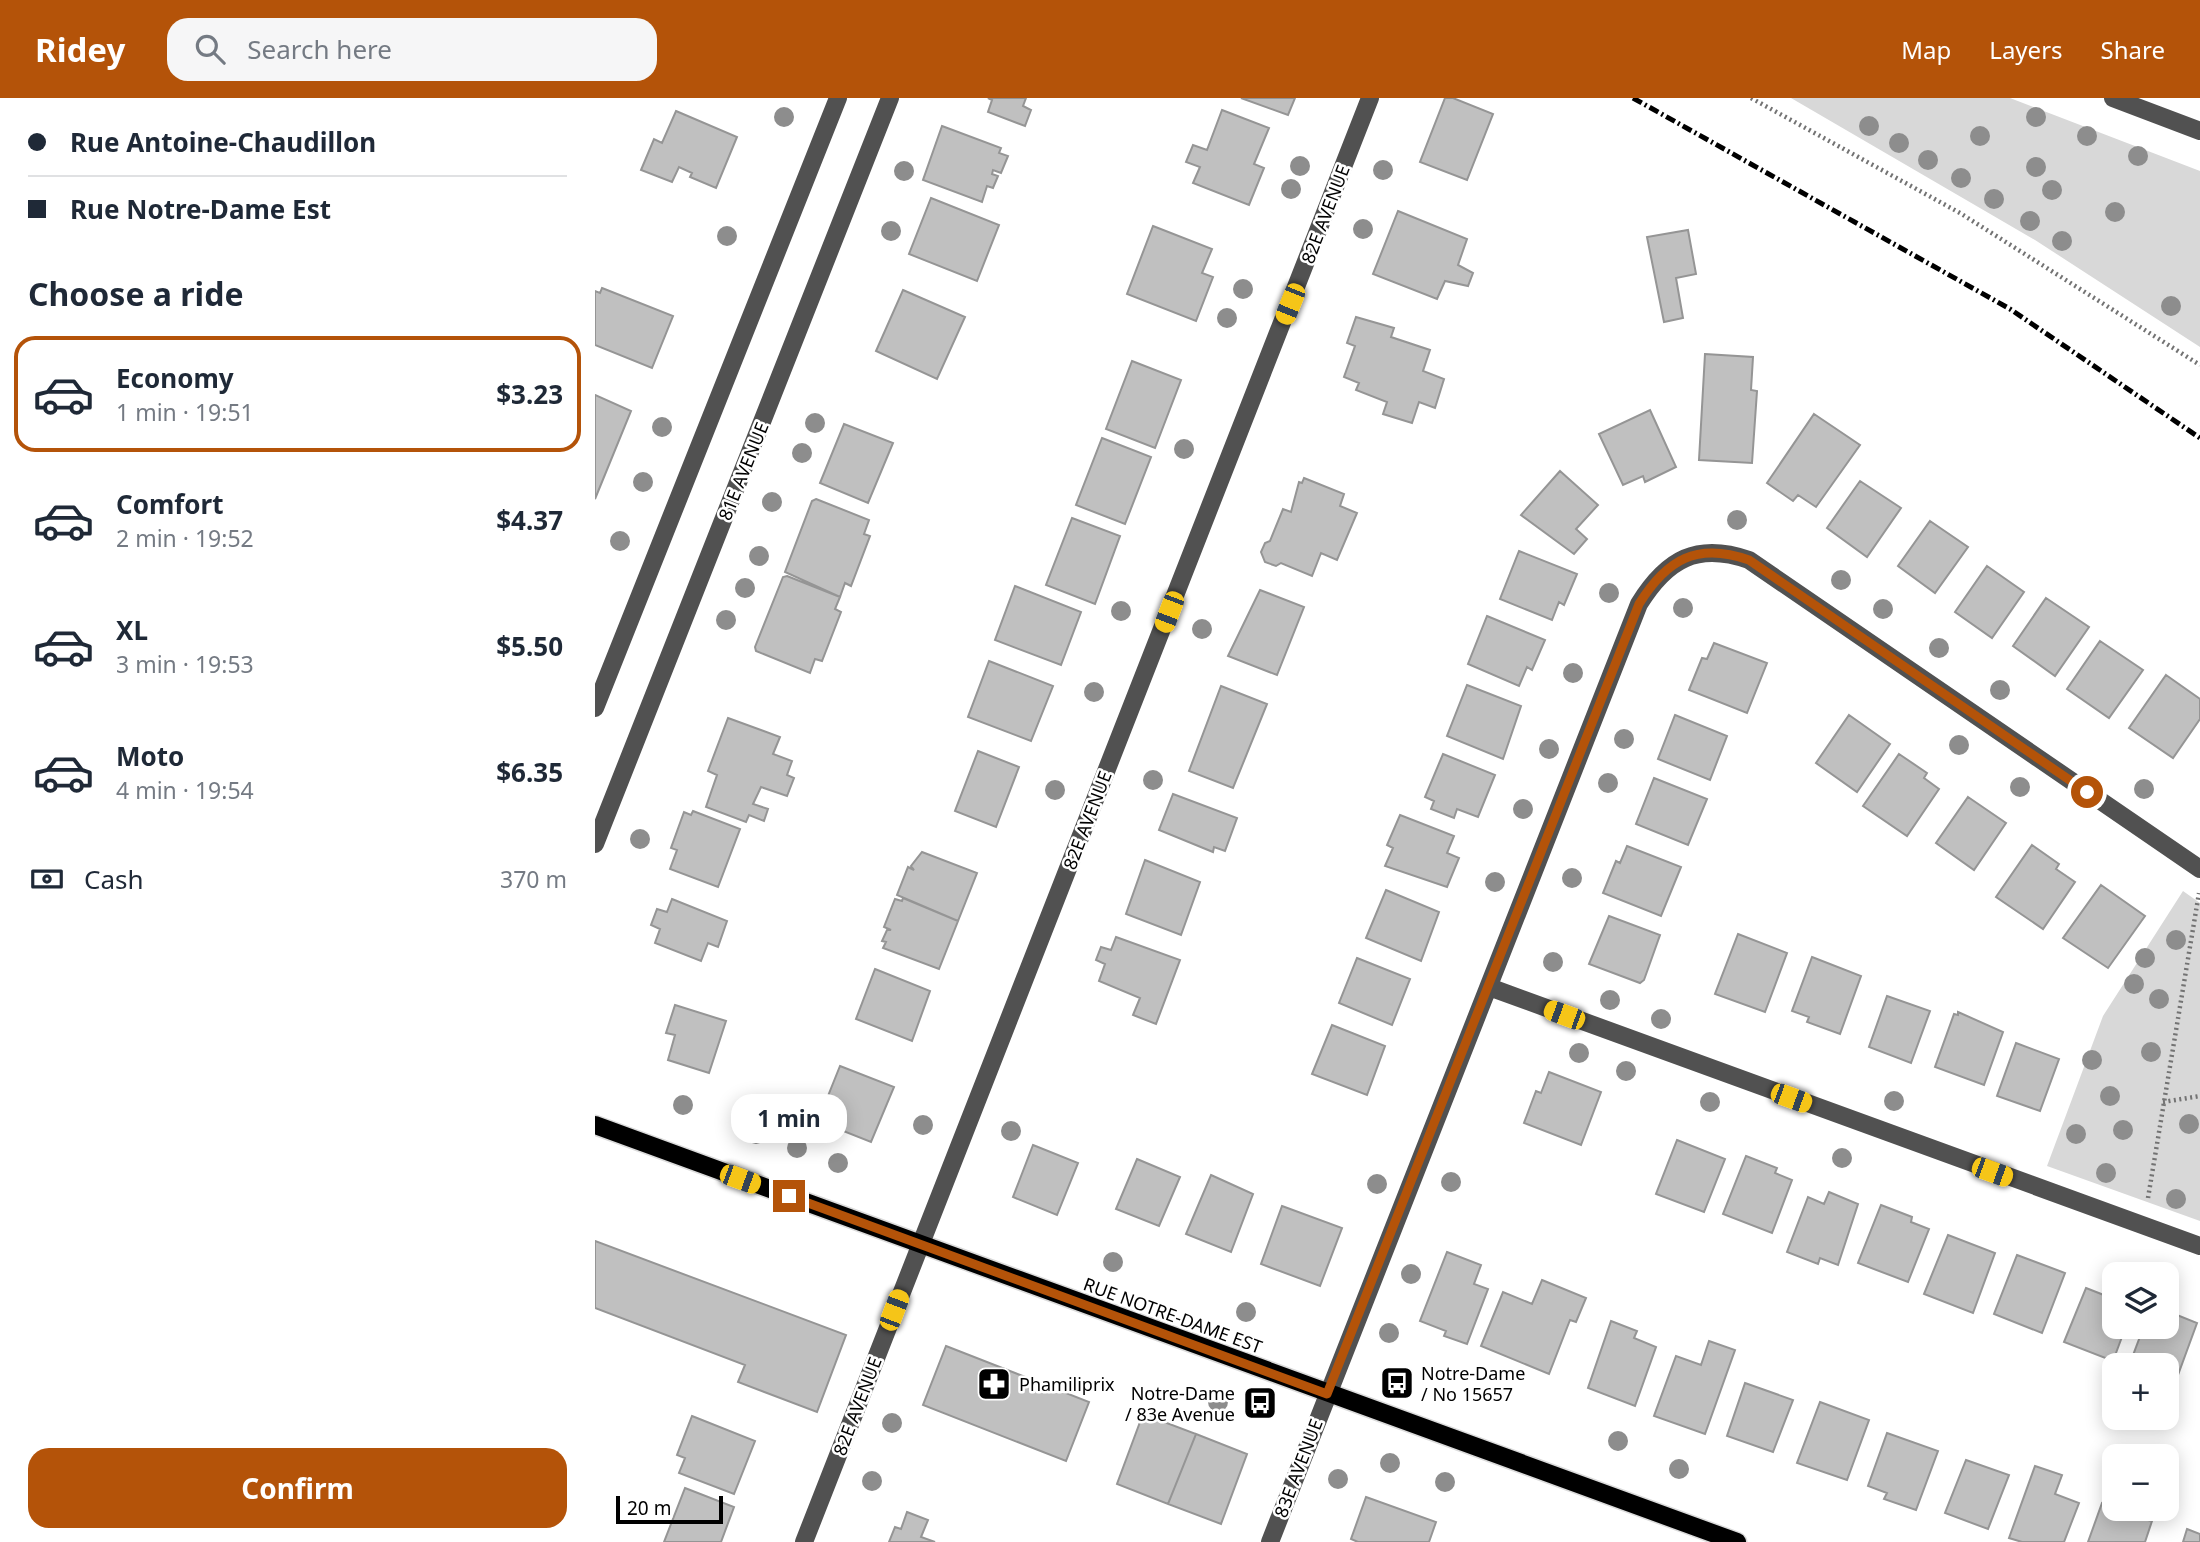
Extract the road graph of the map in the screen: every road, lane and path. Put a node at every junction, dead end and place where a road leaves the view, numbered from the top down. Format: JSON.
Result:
{"nodes":[{"id":1,"x":838,"y":98,"type":"edge"},
{"id":2,"x":890,"y":98,"type":"edge"},
{"id":3,"x":1370,"y":98,"type":"edge"},
{"id":4,"x":1751,"y":98,"type":"edge"},
{"id":5,"x":2113,"y":98,"type":"edge"},
{"id":6,"x":2200,"y":131,"type":"edge"},
{"id":7,"x":2200,"y":365,"type":"edge"},
{"id":8,"x":595,"y":708,"type":"edge"},
{"id":9,"x":595,"y":844,"type":"edge"},
{"id":10,"x":2200,"y":869,"type":"edge"},
{"id":11,"x":2200,"y":885,"type":"edge"},
{"id":12,"x":1489,"y":987,"type":"junction"},
{"id":13,"x":2200,"y":1096,"type":"edge"},
{"id":14,"x":2163,"y":1102,"type":"junction"},
{"id":15,"x":595,"y":1125,"type":"edge"},
{"id":16,"x":2143,"y":1228,"type":"junction"},
{"id":17,"x":920,"y":1245,"type":"junction"},
{"id":18,"x":2200,"y":1246,"type":"edge"},
{"id":19,"x":1327,"y":1394,"type":"junction"},
{"id":20,"x":804,"y":1542,"type":"edge"},
{"id":21,"x":1269,"y":1542,"type":"edge"},
{"id":22,"x":1737,"y":1542,"type":"edge"}],
"edges":[{"from":1,"to":8,"type":"street"},
{"from":2,"to":9,"type":"street","name":"81E AVENUE"},
{"from":3,"to":17,"type":"street","name":"82E AVENUE"},
{"from":4,"to":7,"type":"path"},
{"from":5,"to":6,"type":"street"},
{"from":10,"to":12,"type":"street","name":"83E AVENUE"},
{"from":11,"to":14,"type":"path"},
{"from":12,"to":16,"type":"street"},
{"from":12,"to":19,"type":"street","name":"83E AVENUE"},
{"from":13,"to":14,"type":"path"},
{"from":14,"to":16,"type":"path"},
{"from":15,"to":17,"type":"main road","name":"RUE NOTRE-DAME EST"},
{"from":16,"to":18,"type":"street"},
{"from":17,"to":19,"type":"main road","name":"RUE NOTRE-DAME EST"},
{"from":17,"to":20,"type":"street","name":"82E AVENUE"},
{"from":19,"to":21,"type":"street","name":"83E AVENUE"},
{"from":19,"to":22,"type":"main road","name":"RUE NOTRE-DAME EST"}]}
